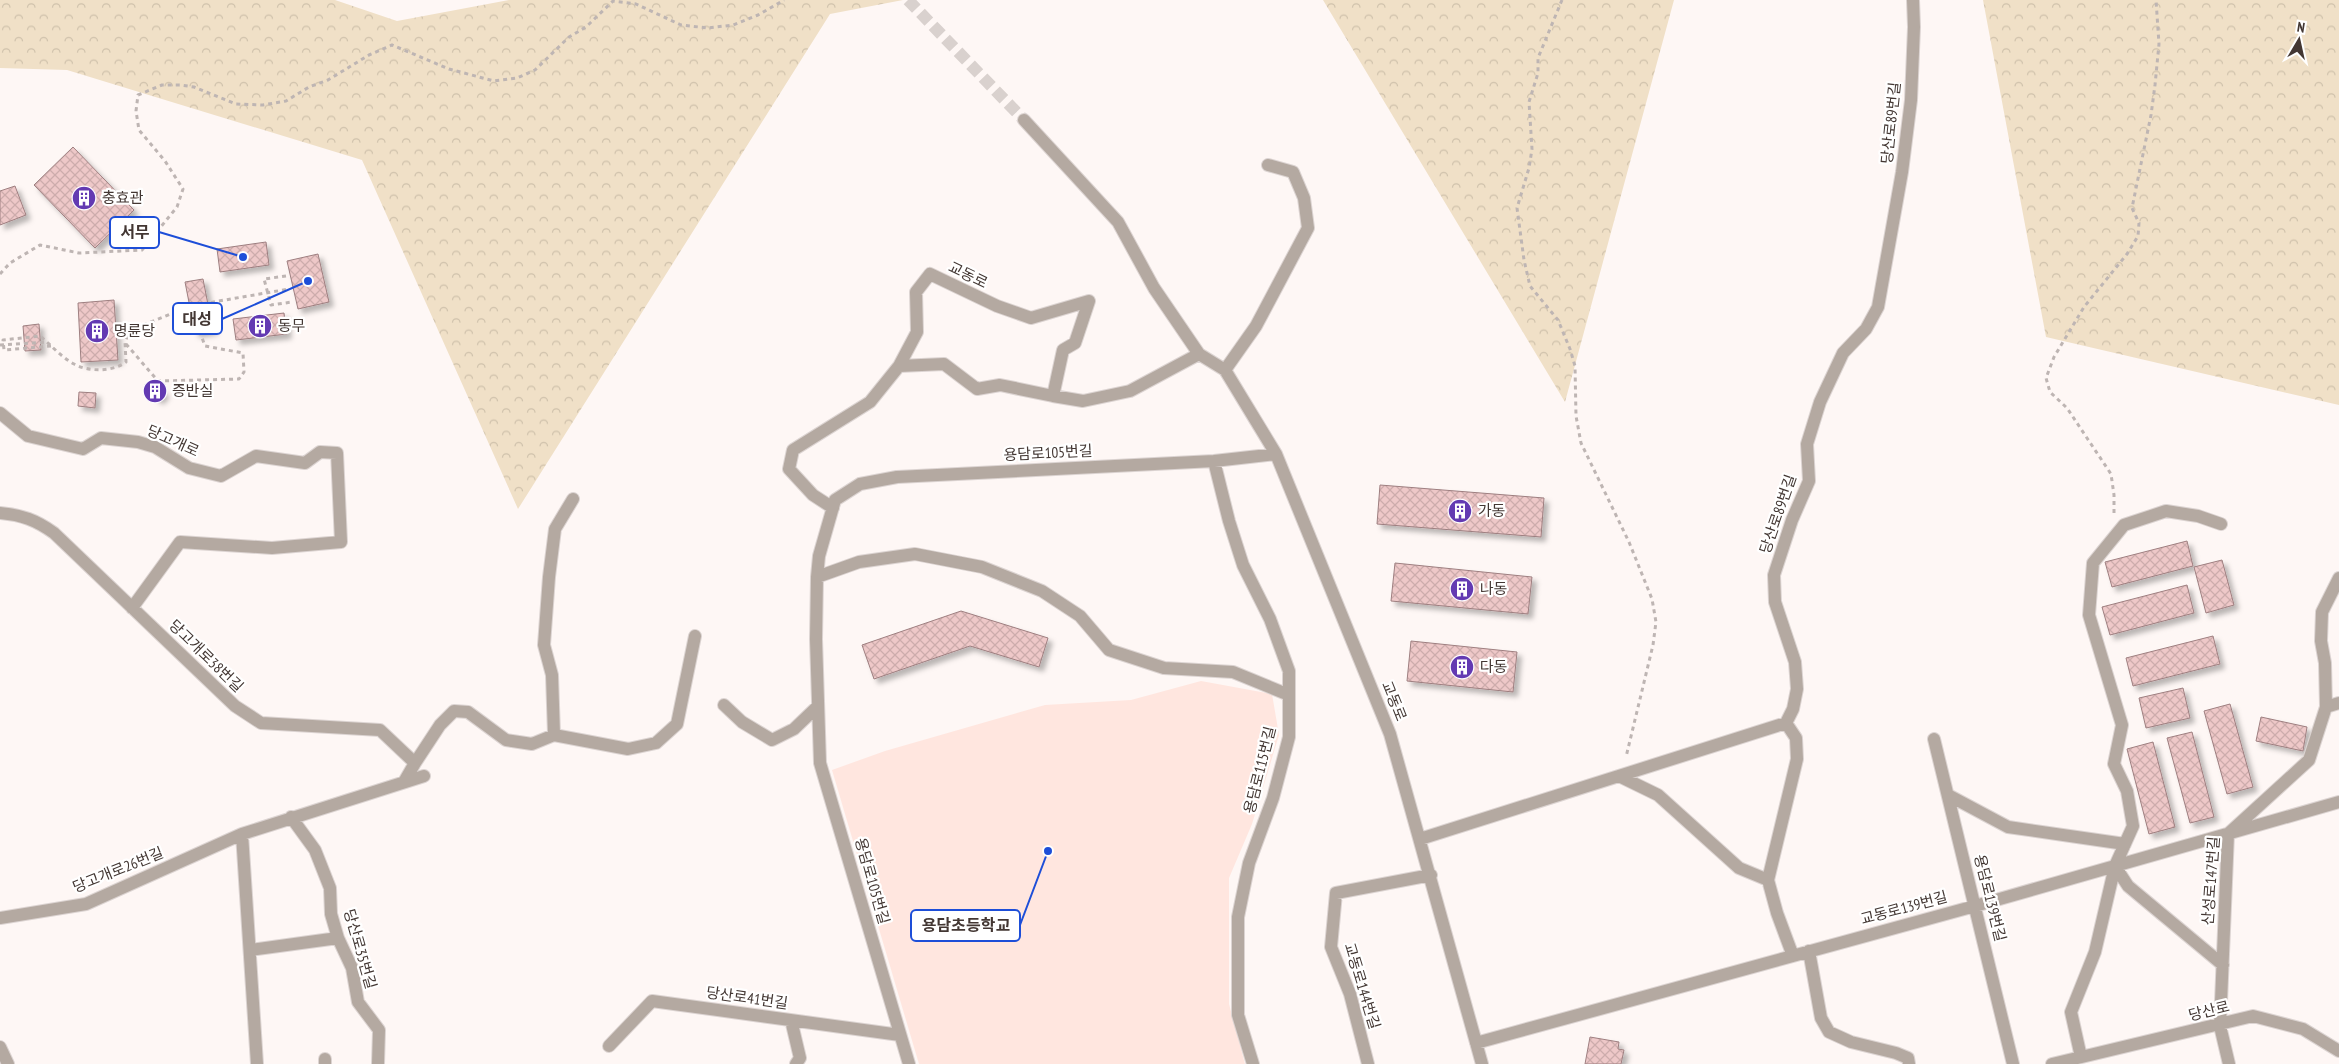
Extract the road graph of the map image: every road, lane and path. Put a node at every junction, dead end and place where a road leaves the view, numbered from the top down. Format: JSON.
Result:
{"nodes":[{"id":1,"x":784,"y":0,"type":"edge"},
{"id":2,"x":1562,"y":0,"type":"edge"},
{"id":3,"x":1913,"y":0,"type":"edge"},
{"id":4,"x":2156,"y":0,"type":"edge"},
{"id":5,"x":1024,"y":120,"type":"tunnel mouth"},
{"id":6,"x":1268,"y":165,"type":"dead end"},
{"id":7,"x":0,"y":274,"type":"edge"},
{"id":8,"x":286,"y":276,"type":"dead end"},
{"id":9,"x":289,"y":289,"type":"dead end"},
{"id":10,"x":267,"y":292,"type":"junction"},
{"id":11,"x":292,"y":302,"type":"dead end"},
{"id":12,"x":200,"y":332,"type":"dead end"},
{"id":13,"x":46,"y":342,"type":"junction"},
{"id":14,"x":125,"y":343,"type":"junction"},
{"id":15,"x":51,"y":346,"type":"junction"},
{"id":16,"x":3,"y":347,"type":"edge"},
{"id":17,"x":1200,"y":354,"type":"junction"},
{"id":18,"x":899,"y":366,"type":"junction"},
{"id":19,"x":1225,"y":370,"type":"junction"},
{"id":20,"x":1053,"y":396,"type":"junction"},
{"id":21,"x":0,"y":413,"type":"edge"},
{"id":22,"x":1276,"y":454,"type":"junction"},
{"id":23,"x":1214,"y":461,"type":"junction"},
{"id":24,"x":573,"y":499,"type":"dead end"},
{"id":25,"x":833,"y":508,"type":"junction"},
{"id":26,"x":0,"y":514,"type":"edge"},
{"id":27,"x":2221,"y":524,"type":"dead end"},
{"id":28,"x":2114,"y":536,"type":"junction"},
{"id":29,"x":817,"y":577,"type":"junction"},
{"id":30,"x":2339,"y":578,"type":"edge"},
{"id":31,"x":132,"y":608,"type":"junction"},
{"id":32,"x":695,"y":636,"type":"dead end"},
{"id":33,"x":1289,"y":695,"type":"junction"},
{"id":34,"x":2339,"y":703,"type":"edge"},
{"id":35,"x":724,"y":705,"type":"dead end"},
{"id":36,"x":818,"y":706,"type":"junction"},
{"id":37,"x":2326,"y":706,"type":"junction"},
{"id":38,"x":1786,"y":723,"type":"junction"},
{"id":39,"x":554,"y":735,"type":"junction"},
{"id":40,"x":1934,"y":739,"type":"dead end"},
{"id":41,"x":1625,"y":759,"type":"dead end"},
{"id":42,"x":415,"y":763,"type":"junction"},
{"id":43,"x":424,"y":776,"type":"dead end"},
{"id":44,"x":1619,"y":776,"type":"junction"},
{"id":45,"x":404,"y":782,"type":"junction"},
{"id":46,"x":1948,"y":795,"type":"junction"},
{"id":47,"x":2339,"y":802,"type":"edge"},
{"id":48,"x":291,"y":817,"type":"junction"},
{"id":49,"x":242,"y":834,"type":"junction"},
{"id":50,"x":2228,"y":834,"type":"junction"},
{"id":51,"x":1420,"y":839,"type":"junction"},
{"id":52,"x":2125,"y":844,"type":"junction"},
{"id":53,"x":2115,"y":866,"type":"junction"},
{"id":54,"x":1431,"y":876,"type":"junction"},
{"id":55,"x":1768,"y":880,"type":"junction"},
{"id":56,"x":1975,"y":906,"type":"junction"},
{"id":57,"x":0,"y":918,"type":"edge"},
{"id":58,"x":338,"y":938,"type":"junction"},
{"id":59,"x":250,"y":950,"type":"junction"},
{"id":60,"x":1809,"y":951,"type":"junction"},
{"id":61,"x":1793,"y":956,"type":"junction"},
{"id":62,"x":2223,"y":965,"type":"junction"},
{"id":63,"x":791,"y":1020,"type":"junction"},
{"id":64,"x":2220,"y":1026,"type":"junction"},
{"id":65,"x":900,"y":1035,"type":"junction"},
{"id":66,"x":1476,"y":1043,"type":"junction"},
{"id":67,"x":609,"y":1046,"type":"dead end"},
{"id":68,"x":0,"y":1047,"type":"edge"},
{"id":69,"x":2339,"y":1051,"type":"edge"},
{"id":70,"x":2081,"y":1057,"type":"junction"},
{"id":71,"x":8,"y":1064,"type":"edge"},
{"id":72,"x":257,"y":1064,"type":"edge"},
{"id":73,"x":378,"y":1064,"type":"edge"},
{"id":74,"x":796,"y":1064,"type":"edge"},
{"id":75,"x":909,"y":1064,"type":"edge"},
{"id":76,"x":1253,"y":1064,"type":"edge"},
{"id":77,"x":1368,"y":1064,"type":"edge"},
{"id":78,"x":1482,"y":1064,"type":"edge"},
{"id":79,"x":1909,"y":1064,"type":"edge"},
{"id":80,"x":2013,"y":1064,"type":"edge"},
{"id":81,"x":2052,"y":1064,"type":"edge"},
{"id":82,"x":2229,"y":1064,"type":"edge"}],
"edges":[{"from":1,"to":7,"type":"path"},
{"from":2,"to":41,"type":"path"},
{"from":3,"to":38,"type":"street","name":"당산로89번길"},
{"from":4,"to":28,"type":"path"},
{"from":5,"to":17,"type":"street","name":"교동로"},
{"from":6,"to":19,"type":"street"},
{"from":8,"to":10,"type":"path"},
{"from":9,"to":10,"type":"path"},
{"from":10,"to":11,"type":"path"},
{"from":10,"to":14,"type":"path"},
{"from":12,"to":14,"type":"path"},
{"from":13,"to":15,"type":"path"},
{"from":13,"to":16,"type":"path"},
{"from":13,"to":16,"type":"path"},
{"from":14,"to":15,"type":"path"},
{"from":15,"to":16,"type":"path"},
{"from":17,"to":19,"type":"street","name":"교동로"},
{"from":17,"to":20,"type":"street"},
{"from":18,"to":20,"type":"street"},
{"from":18,"to":20,"type":"street","name":"교동로"},
{"from":18,"to":25,"type":"street"},
{"from":19,"to":22,"type":"street","name":"교동로"},
{"from":21,"to":31,"type":"street","name":"당고개로"},
{"from":22,"to":23,"type":"street","name":"용담로105번길"},
{"from":22,"to":51,"type":"street","name":"교동로"},
{"from":23,"to":25,"type":"street","name":"용담로105번길"},
{"from":23,"to":33,"type":"street","name":"용담로115번길"},
{"from":24,"to":39,"type":"street"},
{"from":25,"to":29,"type":"street","name":"용담로105번길"},
{"from":26,"to":31,"type":"street","name":"당고개로38번길"},
{"from":27,"to":28,"type":"street"},
{"from":28,"to":52,"type":"street"},
{"from":29,"to":33,"type":"street"},
{"from":29,"to":36,"type":"street","name":"용담로105번길"},
{"from":30,"to":37,"type":"street","name":"산성로147번길"},
{"from":31,"to":42,"type":"street","name":"당고개로38번길"},
{"from":32,"to":39,"type":"street"},
{"from":33,"to":76,"type":"street","name":"용담로115번길"},
{"from":34,"to":37,"type":"street"},
{"from":35,"to":36,"type":"street"},
{"from":36,"to":65,"type":"street","name":"용담로105번길"},
{"from":37,"to":50,"type":"street","name":"산성로147번길"},
{"from":38,"to":44,"type":"street"},
{"from":38,"to":55,"type":"street"},
{"from":39,"to":42,"type":"street"},
{"from":40,"to":46,"type":"street","name":"용담로139번길"},
{"from":42,"to":45,"type":"street"},
{"from":43,"to":45,"type":"street","name":"당고개로26번길"},
{"from":44,"to":51,"type":"street"},
{"from":44,"to":55,"type":"street"},
{"from":45,"to":48,"type":"street","name":"당고개로26번길"},
{"from":46,"to":52,"type":"street"},
{"from":46,"to":56,"type":"street","name":"용담로139번길"},
{"from":47,"to":50,"type":"street","name":"교동로139번길"},
{"from":48,"to":49,"type":"street","name":"당고개로26번길"},
{"from":48,"to":58,"type":"street","name":"당산로35번길"},
{"from":49,"to":57,"type":"street","name":"당고개로26번길"},
{"from":49,"to":59,"type":"street"},
{"from":50,"to":53,"type":"street","name":"교동로139번길"},
{"from":50,"to":62,"type":"street","name":"산성로147번길"},
{"from":51,"to":54,"type":"street","name":"교동로"},
{"from":52,"to":53,"type":"street"},
{"from":53,"to":56,"type":"street","name":"교동로139번길"},
{"from":53,"to":62,"type":"street"},
{"from":53,"to":70,"type":"street"},
{"from":54,"to":66,"type":"street","name":"교동로"},
{"from":54,"to":77,"type":"street","name":"교동로144번길"},
{"from":55,"to":61,"type":"street"},
{"from":56,"to":60,"type":"street","name":"교동로139번길"},
{"from":56,"to":80,"type":"street","name":"용담로139번길"},
{"from":58,"to":59,"type":"street"},
{"from":58,"to":73,"type":"street","name":"당산로35번길"},
{"from":59,"to":72,"type":"street"},
{"from":60,"to":61,"type":"street","name":"교동로139번길"},
{"from":60,"to":79,"type":"street"},
{"from":61,"to":66,"type":"street","name":"교동로139번길"},
{"from":62,"to":64,"type":"street","name":"산성로147번길"},
{"from":63,"to":65,"type":"street","name":"당산로41번길"},
{"from":63,"to":67,"type":"street","name":"당산로41번길"},
{"from":63,"to":74,"type":"street"},
{"from":64,"to":69,"type":"street","name":"당산로"},
{"from":64,"to":70,"type":"street","name":"당산로"},
{"from":64,"to":82,"type":"street","name":"산성로147번길"},
{"from":65,"to":75,"type":"street","name":"용담로105번길"},
{"from":66,"to":78,"type":"street","name":"교동로"},
{"from":68,"to":71,"type":"street"},
{"from":70,"to":81,"type":"street","name":"당산로"}]}
